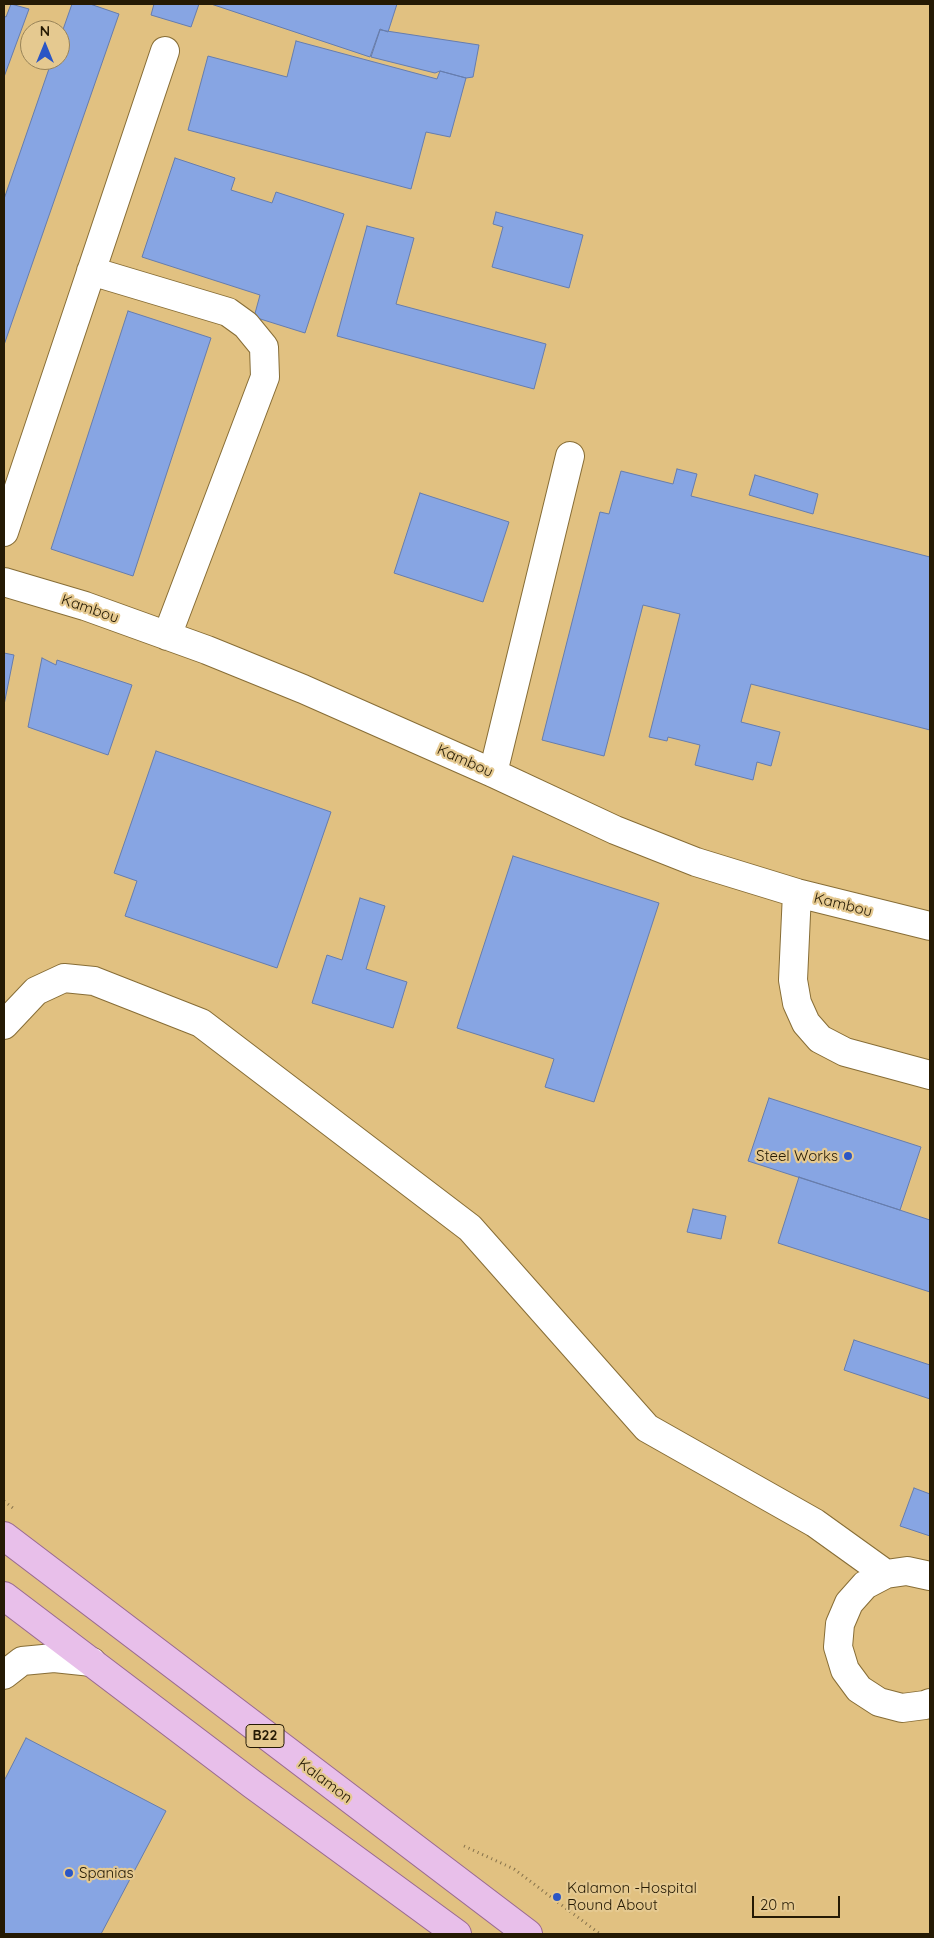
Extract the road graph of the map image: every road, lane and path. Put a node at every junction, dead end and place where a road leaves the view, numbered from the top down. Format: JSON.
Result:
{"nodes":[{"id":1,"x":165,"y":51,"type":"dead end"},
{"id":2,"x":91,"y":271,"type":"junction"},
{"id":3,"x":570,"y":456,"type":"dead end"},
{"id":4,"x":4,"y":532,"type":"edge"},
{"id":5,"x":4,"y":582,"type":"edge"},
{"id":6,"x":167,"y":636,"type":"junction"},
{"id":7,"x":492,"y":773,"type":"junction"},
{"id":8,"x":797,"y":893,"type":"junction"},
{"id":9,"x":930,"y":926,"type":"edge"},
{"id":10,"x":4,"y":1025,"type":"edge"},
{"id":11,"x":930,"y":1075,"type":"edge"},
{"id":12,"x":4,"y":1501,"type":"edge"},
{"id":13,"x":20,"y":1512,"type":"dead end"},
{"id":14,"x":4,"y":1536,"type":"edge"},
{"id":15,"x":886,"y":1574,"type":"junction"},
{"id":16,"x":930,"y":1576,"type":"edge"},
{"id":17,"x":4,"y":1596,"type":"edge"},
{"id":18,"x":92,"y":1662,"type":"junction"},
{"id":19,"x":4,"y":1675,"type":"edge"},
{"id":20,"x":930,"y":1703,"type":"edge"},
{"id":21,"x":456,"y":1843,"type":"dead end"},
{"id":22,"x":458,"y":1934,"type":"edge"},
{"id":23,"x":528,"y":1934,"type":"edge"},
{"id":24,"x":600,"y":1934,"type":"edge"}],
"edges":[{"from":1,"to":2,"type":"street"},
{"from":2,"to":4,"type":"street"},
{"from":2,"to":6,"type":"street"},
{"from":3,"to":7,"type":"street"},
{"from":5,"to":6,"type":"street","name":"Kambou"},
{"from":6,"to":7,"type":"street","name":"Kambou"},
{"from":7,"to":8,"type":"street","name":"Kambou"},
{"from":8,"to":9,"type":"street","name":"Kambou"},
{"from":8,"to":11,"type":"street"},
{"from":10,"to":15,"type":"street"},
{"from":12,"to":13,"type":"path"},
{"from":14,"to":23,"type":"main road","name":"Kalamon","number":"B22"},
{"from":15,"to":16,"type":"street"},
{"from":15,"to":20,"type":"street"},
{"from":17,"to":18,"type":"main road"},
{"from":18,"to":19,"type":"street"},
{"from":18,"to":22,"type":"main road"},
{"from":21,"to":24,"type":"path"}]}
